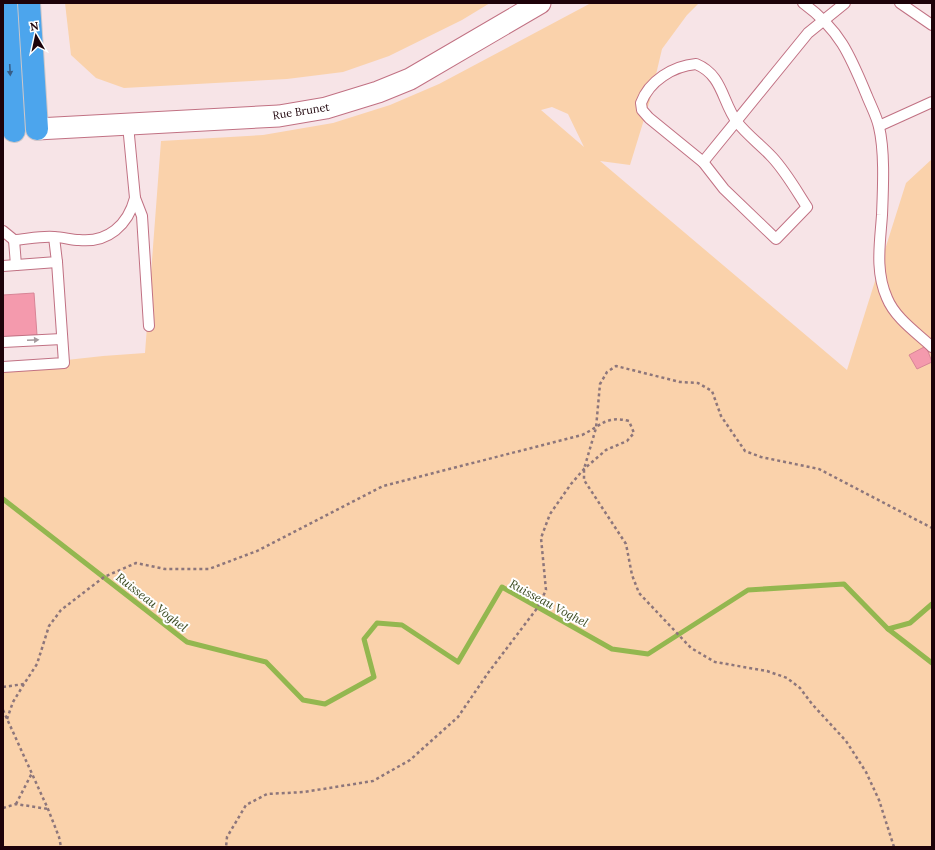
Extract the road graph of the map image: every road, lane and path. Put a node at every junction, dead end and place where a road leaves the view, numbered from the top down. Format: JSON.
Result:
{"nodes":[{"id":1,"x":6,"y":3,"type":"edge"},
{"id":2,"x":29,"y":3,"type":"edge"},
{"id":3,"x":540,"y":3,"type":"edge"},
{"id":4,"x":803,"y":3,"type":"edge"},
{"id":5,"x":846,"y":3,"type":"edge"},
{"id":6,"x":900,"y":3,"type":"edge"},
{"id":7,"x":824,"y":21,"type":"junction"},
{"id":8,"x":932,"y":25,"type":"edge"},
{"id":9,"x":932,"y":102,"type":"edge"},
{"id":10,"x":737,"y":122,"type":"junction"},
{"id":11,"x":128,"y":125,"type":"junction"},
{"id":12,"x":879,"y":126,"type":"junction"},
{"id":13,"x":37,"y":129,"type":"joint"},
{"id":14,"x":14,"y":131,"type":"dead end"},
{"id":15,"x":703,"y":162,"type":"junction"},
{"id":16,"x":135,"y":198,"type":"junction"},
{"id":17,"x":3,"y":231,"type":"edge"},
{"id":18,"x":54,"y":236,"type":"junction"},
{"id":19,"x":14,"y":240,"type":"junction"},
{"id":20,"x":56,"y":262,"type":"junction"},
{"id":21,"x":3,"y":266,"type":"edge"},
{"id":22,"x":16,"y":266,"type":"junction"},
{"id":23,"x":148,"y":326,"type":"dead end"},
{"id":24,"x":62,"y":339,"type":"junction"},
{"id":25,"x":3,"y":342,"type":"edge"},
{"id":26,"x":932,"y":347,"type":"edge"},
{"id":27,"x":3,"y":367,"type":"edge"},
{"id":28,"x":596,"y":428,"type":"junction"},
{"id":29,"x":584,"y":469,"type":"junction"},
{"id":30,"x":932,"y":528,"type":"edge"},
{"id":31,"x":24,"y":684,"type":"junction"},
{"id":32,"x":3,"y":687,"type":"edge"},
{"id":33,"x":3,"y":710,"type":"edge"},
{"id":34,"x":7,"y":719,"type":"junction"},
{"id":35,"x":32,"y":774,"type":"junction"},
{"id":36,"x":16,"y":804,"type":"junction"},
{"id":37,"x":3,"y":808,"type":"edge"},
{"id":38,"x":48,"y":809,"type":"junction"},
{"id":39,"x":60,"y":847,"type":"edge"},
{"id":40,"x":226,"y":847,"type":"edge"},
{"id":41,"x":894,"y":847,"type":"edge"}],
"edges":[{"from":1,"to":14,"type":"highway","one_way":true},
{"from":2,"to":13,"type":"highway"},
{"from":3,"to":11,"type":"street","name":"Rue Brunet"},
{"from":4,"to":7,"type":"lane"},
{"from":5,"to":7,"type":"lane"},
{"from":6,"to":8,"type":"lane"},
{"from":7,"to":10,"type":"lane"},
{"from":7,"to":12,"type":"lane"},
{"from":9,"to":12,"type":"lane"},
{"from":10,"to":15,"type":"lane"},
{"from":10,"to":15,"type":"lane"},
{"from":10,"to":15,"type":"lane"},
{"from":11,"to":13,"type":"street","name":"Rue Brunet"},
{"from":11,"to":16,"type":"lane"},
{"from":12,"to":26,"type":"lane"},
{"from":16,"to":18,"type":"lane"},
{"from":16,"to":23,"type":"lane"},
{"from":17,"to":19,"type":"lane"},
{"from":18,"to":19,"type":"lane"},
{"from":18,"to":20,"type":"lane"},
{"from":19,"to":22,"type":"lane"},
{"from":20,"to":22,"type":"lane"},
{"from":20,"to":24,"type":"lane"},
{"from":21,"to":22,"type":"lane"},
{"from":25,"to":24,"type":"lane","one_way":true},
{"from":24,"to":27,"type":"lane"},
{"from":28,"to":29,"type":"path"},
{"from":28,"to":29,"type":"path"},
{"from":28,"to":30,"type":"path"},
{"from":28,"to":31,"type":"path"},
{"from":29,"to":40,"type":"path"},
{"from":29,"to":41,"type":"path"},
{"from":31,"to":32,"type":"path"},
{"from":31,"to":34,"type":"path"},
{"from":33,"to":34,"type":"path"},
{"from":34,"to":35,"type":"path"},
{"from":35,"to":36,"type":"path"},
{"from":35,"to":38,"type":"path"},
{"from":36,"to":37,"type":"path"},
{"from":36,"to":38,"type":"path"},
{"from":38,"to":39,"type":"path"}]}
